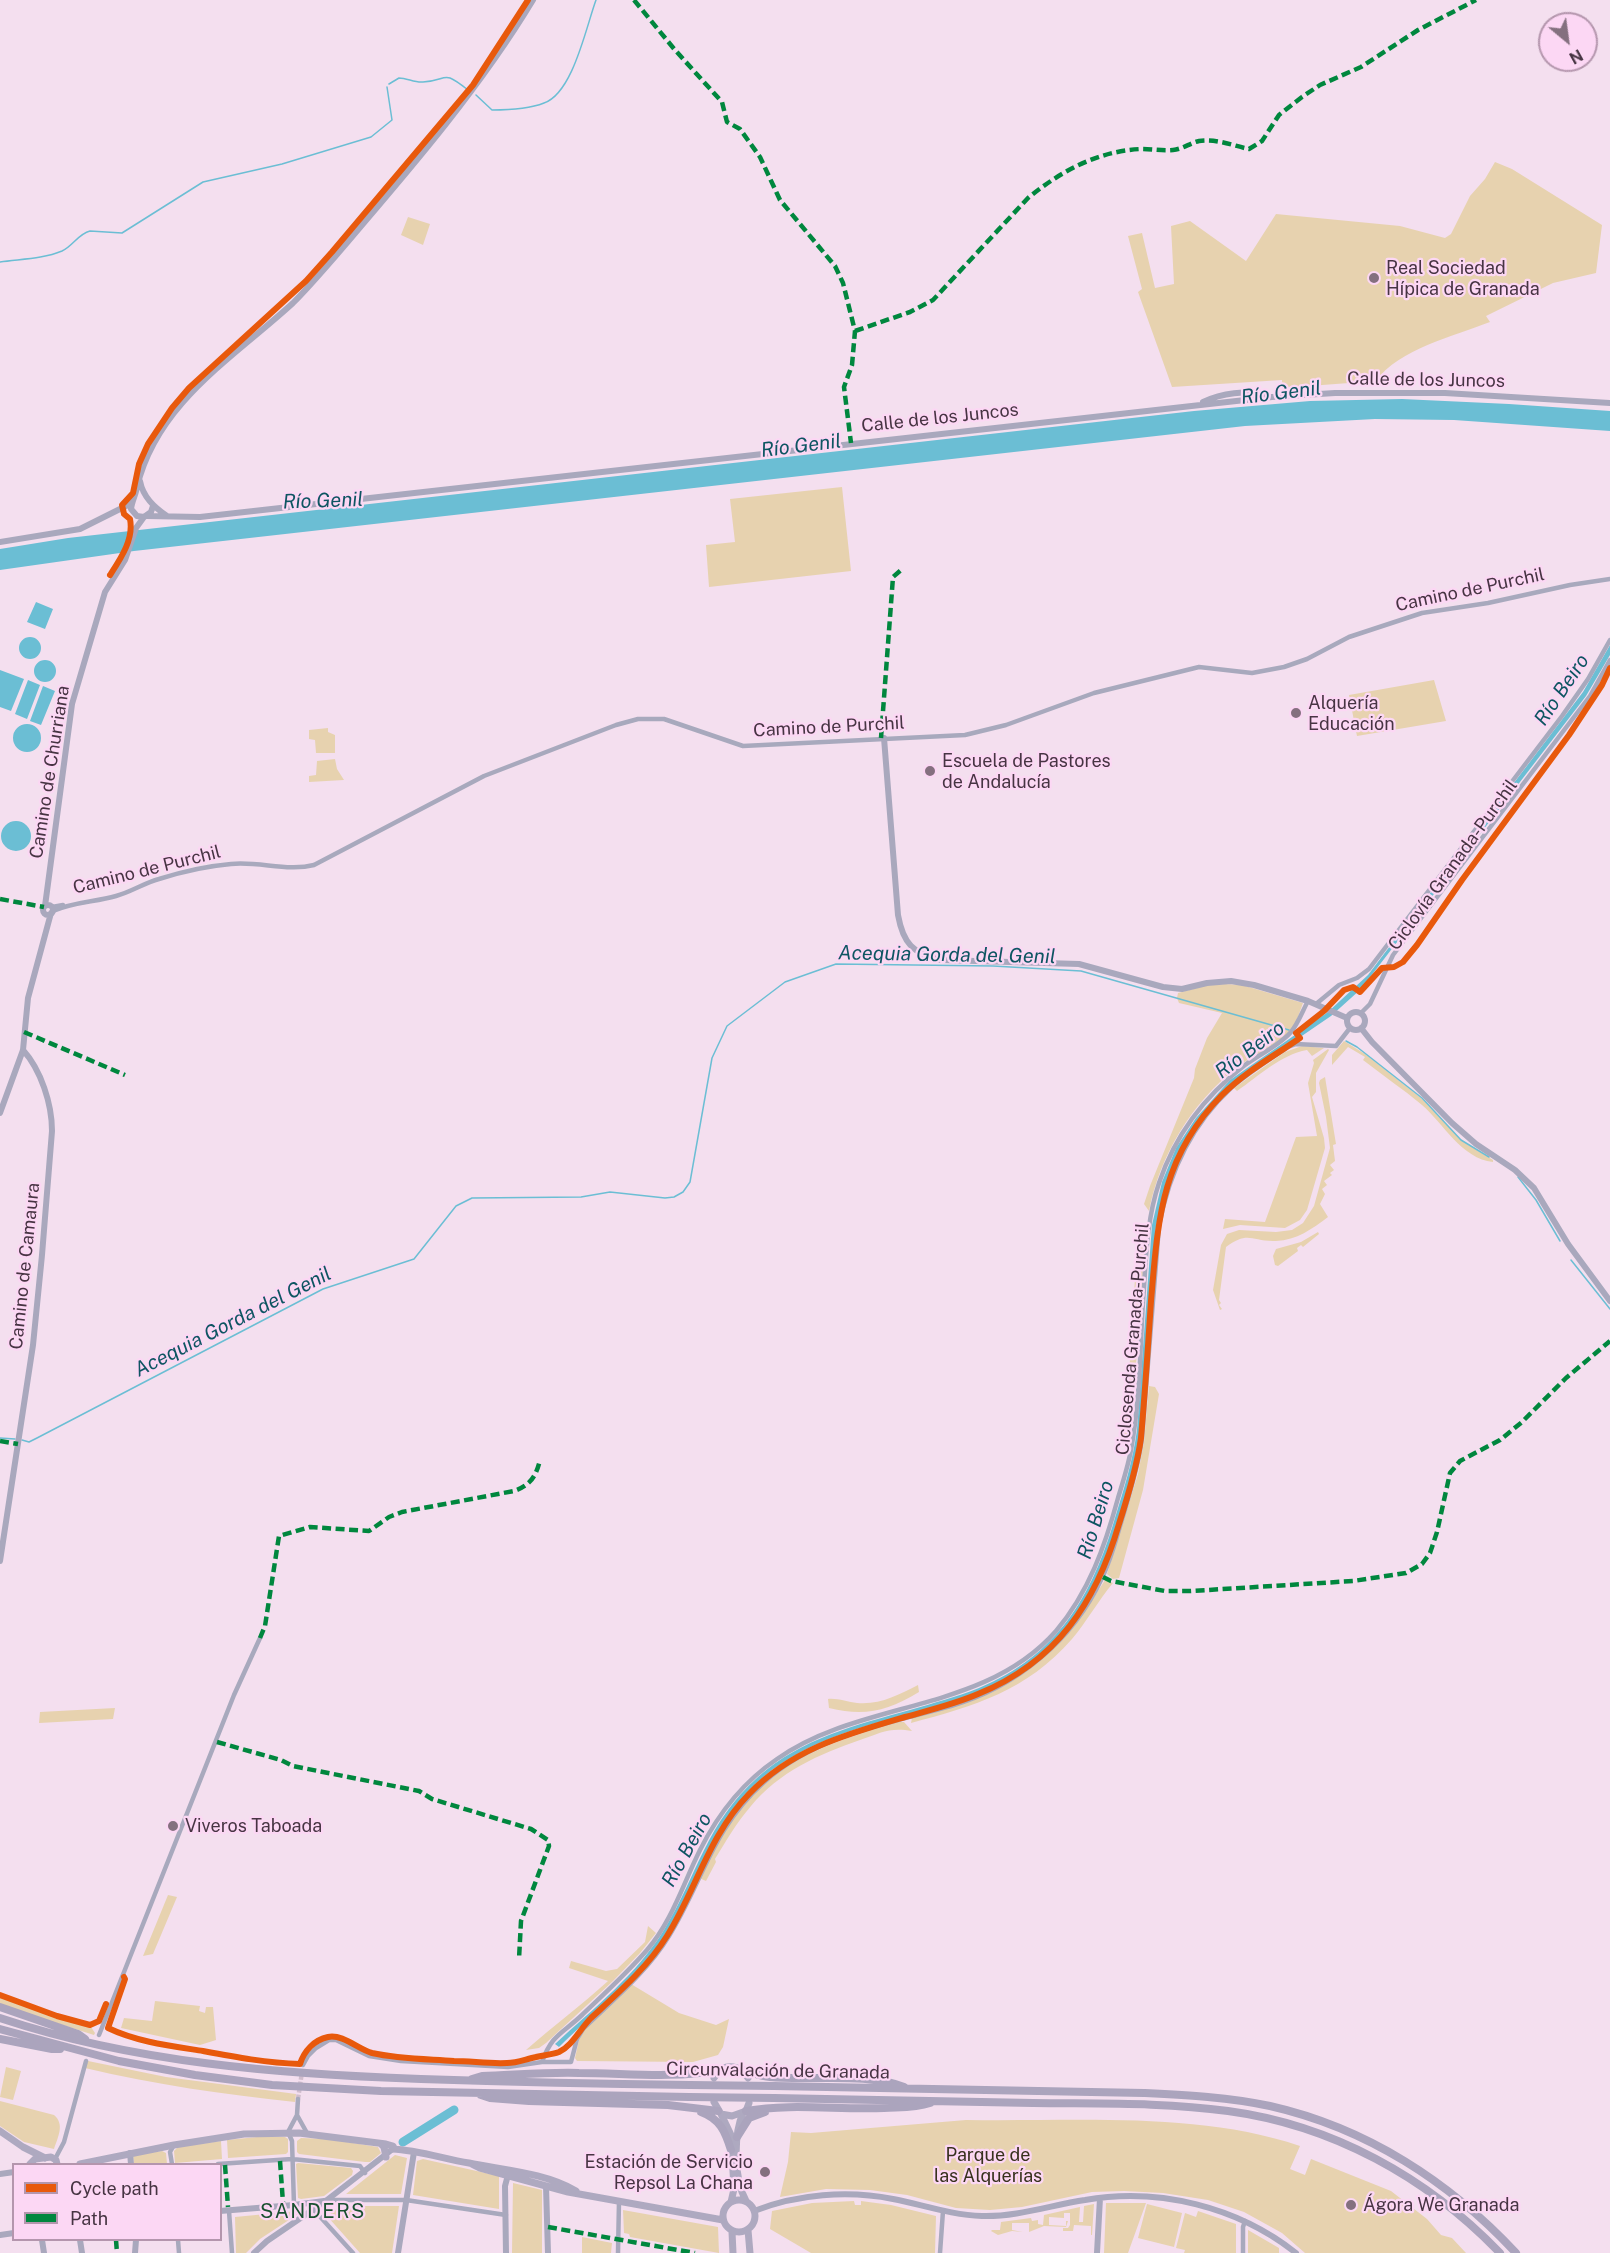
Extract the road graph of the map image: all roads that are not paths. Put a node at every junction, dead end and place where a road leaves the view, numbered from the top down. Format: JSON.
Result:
{"nodes":[{"id":1,"x":533,"y":0,"type":"edge"},
{"id":2,"x":1610,"y":403,"type":"edge"},
{"id":3,"x":140,"y":477,"type":"junction"},
{"id":4,"x":146,"y":496,"type":"junction"},
{"id":5,"x":133,"y":501,"type":"junction"},
{"id":6,"x":153,"y":506,"type":"junction"},
{"id":7,"x":114,"y":513,"type":"junction"},
{"id":8,"x":133,"y":513,"type":"junction"},
{"id":9,"x":146,"y":516,"type":"junction"},
{"id":10,"x":167,"y":516,"type":"junction"},
{"id":11,"x":136,"y":528,"type":"junction"},
{"id":12,"x":0,"y":542,"type":"edge"},
{"id":13,"x":1610,"y":579,"type":"edge"},
{"id":14,"x":1610,"y":640,"type":"edge"},
{"id":15,"x":1610,"y":660,"type":"edge"},
{"id":16,"x":884,"y":738,"type":"junction"},
{"id":17,"x":49,"y":909,"type":"junction"},
{"id":18,"x":1308,"y":1001,"type":"junction"},
{"id":19,"x":1316,"y":1004,"type":"junction"},
{"id":20,"x":1361,"y":1013,"type":"junction"},
{"id":21,"x":1347,"y":1018,"type":"junction"},
{"id":22,"x":1350,"y":1028,"type":"junction"},
{"id":23,"x":1361,"y":1028,"type":"junction"},
{"id":24,"x":23,"y":1050,"type":"junction"},
{"id":25,"x":0,"y":1113,"type":"edge"},
{"id":26,"x":1610,"y":1301,"type":"edge"},
{"id":27,"x":0,"y":1561,"type":"edge"},
{"id":28,"x":260,"y":1638,"type":"dead end"},
{"id":29,"x":0,"y":2007,"type":"edge"},
{"id":30,"x":0,"y":2018,"type":"edge"},
{"id":31,"x":0,"y":2029,"type":"edge"},
{"id":32,"x":99,"y":2035,"type":"dead end"},
{"id":33,"x":0,"y":2039,"type":"edge"},
{"id":34,"x":91,"y":2043,"type":"junction"},
{"id":35,"x":70,"y":2049,"type":"junction"},
{"id":36,"x":86,"y":2061,"type":"dead end"},
{"id":37,"x":542,"y":2062,"type":"junction"},
{"id":38,"x":303,"y":2065,"type":"tunnel mouth"},
{"id":39,"x":742,"y":2070,"type":"junction"},
{"id":40,"x":716,"y":2074,"type":"joint"},
{"id":41,"x":748,"y":2078,"type":"dead end"},
{"id":42,"x":466,"y":2080,"type":"junction"},
{"id":43,"x":908,"y":2088,"type":"junction"},
{"id":44,"x":474,"y":2093,"type":"junction"},
{"id":45,"x":298,"y":2099,"type":"tunnel mouth"},
{"id":46,"x":714,"y":2102,"type":"dead end"},
{"id":47,"x":934,"y":2102,"type":"junction"},
{"id":48,"x":676,"y":2106,"type":"junction"},
{"id":49,"x":787,"y":2108,"type":"junction"},
{"id":50,"x":746,"y":2109,"type":"junction"},
{"id":51,"x":719,"y":2112,"type":"junction"},
{"id":52,"x":297,"y":2115,"type":"junction"},
{"id":53,"x":0,"y":2131,"type":"edge"},
{"id":54,"x":288,"y":2132,"type":"junction"},
{"id":55,"x":299,"y":2133,"type":"junction"},
{"id":56,"x":308,"y":2134,"type":"junction"},
{"id":57,"x":737,"y":2137,"type":"junction"},
{"id":58,"x":292,"y":2141,"type":"junction"},
{"id":59,"x":383,"y":2146,"type":"junction"},
{"id":60,"x":23,"y":2147,"type":"junction"},
{"id":61,"x":170,"y":2148,"type":"junction"},
{"id":62,"x":394,"y":2148,"type":"junction"},
{"id":63,"x":731,"y":2150,"type":"junction"},
{"id":64,"x":414,"y":2152,"type":"junction"},
{"id":65,"x":130,"y":2153,"type":"junction"},
{"id":66,"x":386,"y":2157,"type":"junction"},
{"id":67,"x":45,"y":2158,"type":"junction"},
{"id":68,"x":292,"y":2159,"type":"junction"},
{"id":69,"x":58,"y":2162,"type":"edge"},
{"id":70,"x":30,"y":2163,"type":"edge"},
{"id":71,"x":31,"y":2163,"type":"edge"},
{"id":72,"x":85,"y":2163,"type":"edge"},
{"id":73,"x":131,"y":2163,"type":"edge"},
{"id":74,"x":172,"y":2163,"type":"edge"},
{"id":75,"x":222,"y":2164,"type":"edge"},
{"id":76,"x":472,"y":2164,"type":"junction"},
{"id":77,"x":365,"y":2173,"type":"junction"},
{"id":78,"x":507,"y":2175,"type":"junction"},
{"id":79,"x":528,"y":2175,"type":"junction"},
{"id":80,"x":550,"y":2187,"type":"junction"},
{"id":81,"x":579,"y":2192,"type":"junction"},
{"id":82,"x":1100,"y":2198,"type":"junction"},
{"id":83,"x":327,"y":2200,"type":"junction"},
{"id":84,"x":406,"y":2200,"type":"junction"},
{"id":85,"x":619,"y":2201,"type":"junction"},
{"id":86,"x":746,"y":2201,"type":"junction"},
{"id":87,"x":731,"y":2202,"type":"junction"},
{"id":88,"x":310,"y":2203,"type":"junction"},
{"id":89,"x":294,"y":2205,"type":"junction"},
{"id":90,"x":314,"y":2210,"type":"junction"},
{"id":91,"x":222,"y":2211,"type":"edge"},
{"id":92,"x":229,"y":2211,"type":"junction"},
{"id":93,"x":754,"y":2211,"type":"junction"},
{"id":94,"x":943,"y":2211,"type":"junction"},
{"id":95,"x":307,"y":2214,"type":"junction"},
{"id":96,"x":506,"y":2215,"type":"junction"},
{"id":97,"x":723,"y":2220,"type":"junction"},
{"id":98,"x":1245,"y":2221,"type":"junction"},
{"id":99,"x":748,"y":2230,"type":"junction"},
{"id":100,"x":732,"y":2232,"type":"junction"},
{"id":101,"x":350,"y":2252,"type":"edge"},
{"id":102,"x":232,"y":2253,"type":"edge"},
{"id":103,"x":254,"y":2253,"type":"edge"},
{"id":104,"x":398,"y":2253,"type":"edge"},
{"id":105,"x":506,"y":2253,"type":"edge"},
{"id":106,"x":548,"y":2253,"type":"edge"},
{"id":107,"x":618,"y":2253,"type":"edge"},
{"id":108,"x":733,"y":2253,"type":"edge"},
{"id":109,"x":750,"y":2253,"type":"edge"},
{"id":110,"x":940,"y":2253,"type":"edge"},
{"id":111,"x":1097,"y":2253,"type":"edge"},
{"id":112,"x":1243,"y":2253,"type":"edge"},
{"id":113,"x":1296,"y":2253,"type":"edge"},
{"id":114,"x":1500,"y":2253,"type":"edge"},
{"id":115,"x":1516,"y":2253,"type":"edge"}],
"edges":[{"from":1,"to":3,"type":"street"},
{"from":2,"to":10,"type":"street","name":"Calle de los Juncos"},
{"from":3,"to":4,"type":"street"},
{"from":3,"to":5,"type":"street"},
{"from":4,"to":5,"type":"street"},
{"from":4,"to":6,"type":"street"},
{"from":5,"to":7,"type":"street"},
{"from":5,"to":8,"type":"street"},
{"from":6,"to":9,"type":"street"},
{"from":6,"to":10,"type":"street"},
{"from":7,"to":8,"type":"street"},
{"from":7,"to":12,"type":"street"},
{"from":8,"to":9,"type":"street"},
{"from":8,"to":11,"type":"street","name":"Camino de Churriana"},
{"from":9,"to":10,"type":"street","name":"Calle de los Juncos"},
{"from":9,"to":11,"type":"street","name":"Camino de Churriana"},
{"from":11,"to":17,"type":"street","name":"Camino de Churriana"},
{"from":13,"to":16,"type":"street","name":"Camino de Purchil"},
{"from":14,"to":19,"type":"street"},
{"from":15,"to":20,"type":"street"},
{"from":16,"to":17,"type":"street","name":"Camino de Purchil"},
{"from":16,"to":18,"type":"street"},
{"from":17,"to":24,"type":"street"},
{"from":18,"to":19,"type":"street"},
{"from":18,"to":37,"type":"street"},
{"from":19,"to":21,"type":"street"},
{"from":20,"to":21,"type":"street"},
{"from":20,"to":23,"type":"street"},
{"from":21,"to":22,"type":"street"},
{"from":22,"to":23,"type":"street"},
{"from":22,"to":37,"type":"street"},
{"from":23,"to":26,"type":"street"},
{"from":24,"to":25,"type":"street"},
{"from":24,"to":27,"type":"street","name":"Camino de Camaura"},
{"from":28,"to":32,"type":"street"},
{"from":29,"to":34,"type":"highway"},
{"from":30,"to":34,"type":"highway","name":"Circunvalación de Granada"},
{"from":31,"to":35,"type":"highway","name":"Circunvalación de Granada"},
{"from":33,"to":35,"type":"highway"},
{"from":34,"to":42,"type":"highway","name":"Circunvalación de Granada"},
{"from":35,"to":44,"type":"highway","name":"Circunvalación de Granada"},
{"from":36,"to":69,"type":"street"},
{"from":37,"to":38,"type":"street"},
{"from":39,"to":40,"type":"main road"},
{"from":39,"to":41,"type":"main road"},
{"from":39,"to":43,"type":"highway"},
{"from":40,"to":42,"type":"highway"},
{"from":42,"to":43,"type":"highway","name":"Circunvalación de Granada","bridge":true},
{"from":43,"to":115,"type":"highway","name":"Circunvalación de Granada"},
{"from":44,"to":47,"type":"highway","name":"Circunvalación de Granada","bridge":true},
{"from":44,"to":48,"type":"highway"},
{"from":45,"to":52,"type":"street"},
{"from":46,"to":51,"type":"main road"},
{"from":47,"to":49,"type":"highway"},
{"from":47,"to":114,"type":"highway","name":"Circunvalación de Granada"},
{"from":48,"to":51,"type":"highway"},
{"from":48,"to":63,"type":"highway"},
{"from":49,"to":50,"type":"highway"},
{"from":49,"to":57,"type":"highway"},
{"from":50,"to":51,"type":"main road"},
{"from":50,"to":57,"type":"main road"},
{"from":51,"to":63,"type":"main road"},
{"from":52,"to":54,"type":"street"},
{"from":52,"to":56,"type":"street"},
{"from":53,"to":60,"type":"main road"},
{"from":54,"to":55,"type":"main road"},
{"from":54,"to":58,"type":"street"},
{"from":54,"to":61,"type":"main road"},
{"from":55,"to":56,"type":"main road"},
{"from":55,"to":58,"type":"street"},
{"from":56,"to":59,"type":"main road"},
{"from":57,"to":86,"type":"main road"},
{"from":58,"to":68,"type":"street"},
{"from":59,"to":62,"type":"main road"},
{"from":59,"to":66,"type":"main road"},
{"from":60,"to":67,"type":"main road"},
{"from":60,"to":70,"type":"main road"},
{"from":61,"to":65,"type":"main road"},
{"from":61,"to":74,"type":"street"},
{"from":62,"to":64,"type":"main road"},
{"from":62,"to":66,"type":"street"},
{"from":63,"to":87,"type":"main road"},
{"from":64,"to":76,"type":"main road"},
{"from":64,"to":84,"type":"street"},
{"from":65,"to":72,"type":"main road"},
{"from":65,"to":73,"type":"street"},
{"from":66,"to":77,"type":"street"},
{"from":67,"to":69,"type":"main road"},
{"from":67,"to":71,"type":"main road"},
{"from":68,"to":75,"type":"street"},
{"from":68,"to":77,"type":"street"},
{"from":68,"to":89,"type":"street"},
{"from":76,"to":78,"type":"main road"},
{"from":76,"to":79,"type":"main road"},
{"from":77,"to":83,"type":"street"},
{"from":78,"to":79,"type":"main road"},
{"from":78,"to":80,"type":"main road"},
{"from":78,"to":96,"type":"street"},
{"from":79,"to":80,"type":"main road"},
{"from":79,"to":81,"type":"main road"},
{"from":80,"to":81,"type":"main road"},
{"from":80,"to":106,"type":"street"},
{"from":81,"to":85,"type":"main road"},
{"from":82,"to":94,"type":"street"},
{"from":82,"to":98,"type":"street"},
{"from":82,"to":111,"type":"street"},
{"from":83,"to":84,"type":"street"},
{"from":83,"to":88,"type":"street"},
{"from":83,"to":90,"type":"street"},
{"from":84,"to":96,"type":"street"},
{"from":84,"to":104,"type":"street"},
{"from":85,"to":97,"type":"main road"},
{"from":85,"to":107,"type":"street"},
{"from":86,"to":87,"type":"main road"},
{"from":86,"to":93,"type":"main road"},
{"from":87,"to":97,"type":"main road"},
{"from":88,"to":89,"type":"street"},
{"from":88,"to":90,"type":"street"},
{"from":89,"to":92,"type":"street"},
{"from":89,"to":95,"type":"street"},
{"from":90,"to":95,"type":"street"},
{"from":90,"to":101,"type":"street"},
{"from":91,"to":92,"type":"street"},
{"from":92,"to":102,"type":"street"},
{"from":93,"to":94,"type":"street"},
{"from":93,"to":99,"type":"main road"},
{"from":94,"to":110,"type":"street"},
{"from":95,"to":103,"type":"street"},
{"from":96,"to":105,"type":"street"},
{"from":97,"to":100,"type":"main road"},
{"from":98,"to":112,"type":"street"},
{"from":98,"to":113,"type":"street"},
{"from":99,"to":100,"type":"main road"},
{"from":99,"to":109,"type":"main road"},
{"from":100,"to":108,"type":"main road"}]}
